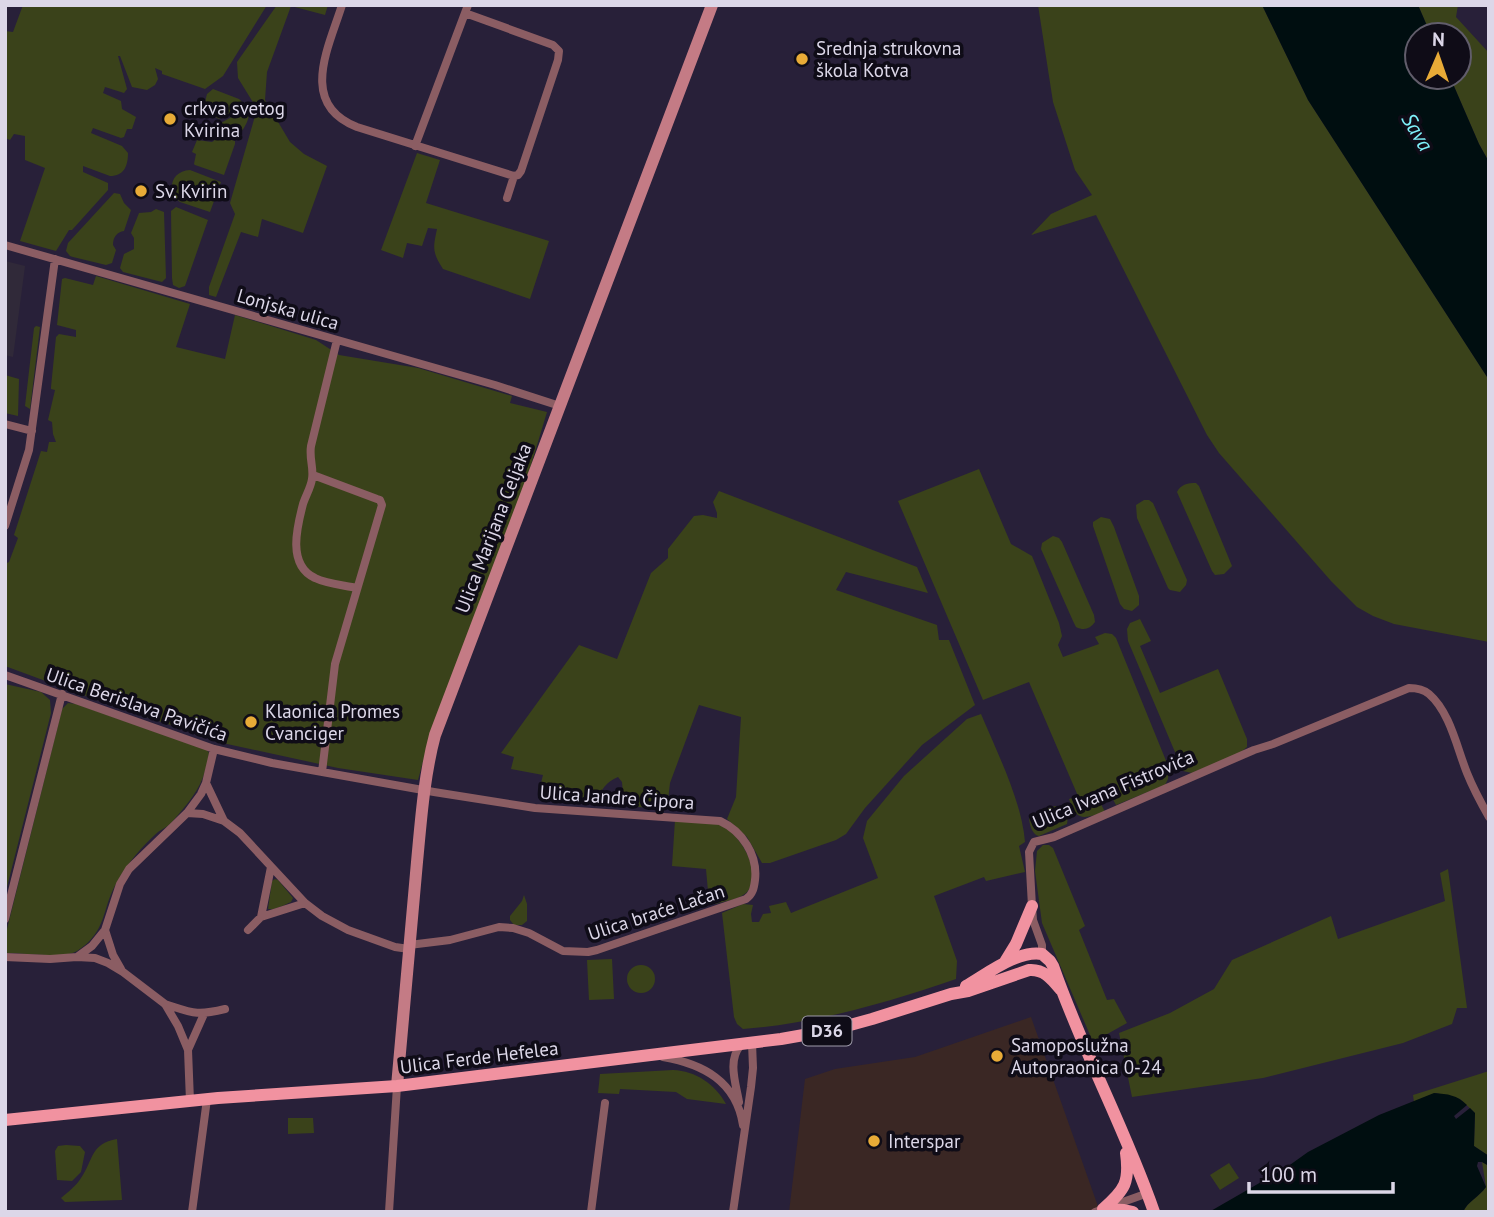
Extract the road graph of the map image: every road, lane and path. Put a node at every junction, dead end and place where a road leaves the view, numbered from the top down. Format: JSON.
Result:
{"nodes":[{"id":1,"x":342,"y":5,"type":"edge"},
{"id":2,"x":712,"y":5,"type":"edge"},
{"id":3,"x":466,"y":9,"type":"edge"},
{"id":4,"x":415,"y":146,"type":"junction"},
{"id":5,"x":514,"y":176,"type":"junction"},
{"id":6,"x":507,"y":198,"type":"dead end"},
{"id":7,"x":5,"y":245,"type":"edge"},
{"id":8,"x":55,"y":259,"type":"junction"},
{"id":9,"x":337,"y":340,"type":"junction"},
{"id":10,"x":560,"y":406,"type":"junction"},
{"id":11,"x":5,"y":424,"type":"edge"},
{"id":12,"x":32,"y":431,"type":"junction"},
{"id":13,"x":313,"y":475,"type":"junction"},
{"id":14,"x":5,"y":526,"type":"edge"},
{"id":15,"x":357,"y":588,"type":"junction"},
{"id":16,"x":5,"y":675,"type":"edge"},
{"id":17,"x":62,"y":694,"type":"junction"},
{"id":18,"x":214,"y":749,"type":"junction"},
{"id":19,"x":322,"y":772,"type":"junction"},
{"id":20,"x":206,"y":783,"type":"junction"},
{"id":21,"x":424,"y":790,"type":"junction"},
{"id":22,"x":187,"y":813,"type":"junction"},
{"id":23,"x":1489,"y":817,"type":"edge"},
{"id":24,"x":224,"y":821,"type":"junction"},
{"id":25,"x":271,"y":867,"type":"junction"},
{"id":26,"x":751,"y":896,"type":"joint"},
{"id":27,"x":305,"y":903,"type":"junction"},
{"id":28,"x":1031,"y":906,"type":"junction"},
{"id":29,"x":261,"y":917,"type":"junction"},
{"id":30,"x":5,"y":919,"type":"edge"},
{"id":31,"x":104,"y":930,"type":"junction"},
{"id":32,"x":248,"y":930,"type":"dead end"},
{"id":33,"x":409,"y":947,"type":"junction"},
{"id":34,"x":1042,"y":954,"type":"junction"},
{"id":35,"x":5,"y":957,"type":"edge"},
{"id":36,"x":77,"y":957,"type":"junction"},
{"id":37,"x":1002,"y":965,"type":"junction"},
{"id":38,"x":1029,"y":970,"type":"junction"},
{"id":39,"x":122,"y":972,"type":"junction"},
{"id":40,"x":1061,"y":990,"type":"junction"},
{"id":41,"x":951,"y":994,"type":"junction"},
{"id":42,"x":165,"y":1004,"type":"junction"},
{"id":43,"x":225,"y":1009,"type":"dead end"},
{"id":44,"x":204,"y":1014,"type":"junction"},
{"id":45,"x":747,"y":1044,"type":"junction"},
{"id":46,"x":188,"y":1050,"type":"junction"},
{"id":47,"x":656,"y":1056,"type":"junction"},
{"id":48,"x":397,"y":1086,"type":"junction"},
{"id":49,"x":207,"y":1099,"type":"junction"},
{"id":50,"x":190,"y":1101,"type":"junction"},
{"id":51,"x":606,"y":1103,"type":"dead end"},
{"id":52,"x":740,"y":1110,"type":"junction"},
{"id":53,"x":5,"y":1121,"type":"edge"},
{"id":54,"x":744,"y":1131,"type":"junction"},
{"id":55,"x":1123,"y":1135,"type":"junction"},
{"id":56,"x":1148,"y":1193,"type":"junction"},
{"id":57,"x":1099,"y":1210,"type":"edge"},
{"id":58,"x":192,"y":1212,"type":"edge"},
{"id":59,"x":389,"y":1212,"type":"edge"},
{"id":60,"x":591,"y":1212,"type":"edge"},
{"id":61,"x":733,"y":1212,"type":"edge"},
{"id":62,"x":1133,"y":1212,"type":"edge"},
{"id":63,"x":1154,"y":1212,"type":"edge"}],
"edges":[{"from":1,"to":4,"type":"street"},
{"from":2,"to":10,"type":"main road","name":"Ulica Marijana Celjaka"},
{"from":3,"to":4,"type":"street"},
{"from":3,"to":5,"type":"street"},
{"from":4,"to":5,"type":"street"},
{"from":5,"to":6,"type":"street"},
{"from":7,"to":8,"type":"street","name":"Lonjska ulica"},
{"from":8,"to":9,"type":"street","name":"Lonjska ulica"},
{"from":8,"to":12,"type":"street"},
{"from":9,"to":10,"type":"street","name":"Lonjska ulica"},
{"from":9,"to":13,"type":"street"},
{"from":10,"to":21,"type":"main road","name":"Ulica Marijana Celjaka"},
{"from":11,"to":12,"type":"street"},
{"from":12,"to":14,"type":"street"},
{"from":13,"to":15,"type":"street"},
{"from":13,"to":15,"type":"street"},
{"from":15,"to":19,"type":"street"},
{"from":16,"to":17,"type":"street","name":"Ulica Berislava Pavičića"},
{"from":17,"to":18,"type":"street","name":"Ulica Berislava Pavičića"},
{"from":17,"to":30,"type":"street"},
{"from":18,"to":19,"type":"street","name":"Ulica Berislava Pavičića"},
{"from":18,"to":20,"type":"street"},
{"from":19,"to":21,"type":"street","name":"Ulica Berislava Pavičića"},
{"from":20,"to":22,"type":"street"},
{"from":20,"to":24,"type":"street"},
{"from":21,"to":26,"type":"street","name":"Ulica Jandre Čipora"},
{"from":21,"to":33,"type":"main road","name":"Ulica Marijana Celjaka"},
{"from":22,"to":24,"type":"street"},
{"from":22,"to":31,"type":"street"},
{"from":23,"to":28,"type":"street","name":"Ulica Ivana Fistrovića"},
{"from":24,"to":25,"type":"street"},
{"from":25,"to":27,"type":"street"},
{"from":25,"to":29,"type":"street"},
{"from":26,"to":33,"type":"street","name":"Ulica braće Lačan"},
{"from":27,"to":29,"type":"street"},
{"from":27,"to":33,"type":"street"},
{"from":28,"to":34,"type":"street","name":"Ulica Ivana Fistrovića"},
{"from":28,"to":37,"type":"main road"},
{"from":29,"to":32,"type":"street"},
{"from":31,"to":36,"type":"street"},
{"from":31,"to":39,"type":"street"},
{"from":33,"to":48,"type":"main road","name":"Ulica Marijana Celjaka"},
{"from":34,"to":37,"type":"main road","name":"Ulica Ferde Hefelea","number":"D36"},
{"from":34,"to":38,"type":"main road"},
{"from":34,"to":40,"type":"main road","name":"Ulica Ivana Fistrovića"},
{"from":35,"to":36,"type":"street"},
{"from":36,"to":39,"type":"street"},
{"from":37,"to":41,"type":"main road","name":"Ulica Ferde Hefelea","number":"D36"},
{"from":38,"to":40,"type":"main road"},
{"from":38,"to":41,"type":"main road","name":"Ulica Ferde Hefelea","number":"D36"},
{"from":39,"to":42,"type":"street"},
{"from":40,"to":55,"type":"main road","name":"Ulica Ivana Fistrovića"},
{"from":41,"to":45,"type":"main road","name":"Ulica Ferde Hefelea","number":"D36"},
{"from":42,"to":44,"type":"street"},
{"from":42,"to":46,"type":"street"},
{"from":43,"to":44,"type":"street"},
{"from":44,"to":46,"type":"street"},
{"from":45,"to":47,"type":"main road","name":"Ulica Ferde Hefelea","number":"D36"},
{"from":45,"to":52,"type":"street"},
{"from":45,"to":54,"type":"street"},
{"from":46,"to":50,"type":"street"},
{"from":47,"to":48,"type":"main road","name":"Ulica Ferde Hefelea","number":"D36"},
{"from":47,"to":52,"type":"street"},
{"from":48,"to":49,"type":"main road","name":"Ulica Ferde Hefelea","number":"D36"},
{"from":48,"to":59,"type":"street"},
{"from":49,"to":50,"type":"main road","name":"Ulica Ferde Hefelea","number":"D36"},
{"from":49,"to":58,"type":"street"},
{"from":50,"to":53,"type":"main road","name":"Ulica Ferde Hefelea","number":"D36"},
{"from":51,"to":60,"type":"street"},
{"from":52,"to":54,"type":"street"},
{"from":54,"to":61,"type":"street"},
{"from":55,"to":56,"type":"main road","name":"Ulica Ivana Fistrovića"},
{"from":55,"to":57,"type":"main road"},
{"from":56,"to":57,"type":"street"},
{"from":56,"to":63,"type":"main road","name":"Ulica Ivana Fistrovića"},
{"from":57,"to":62,"type":"main road"}]}
